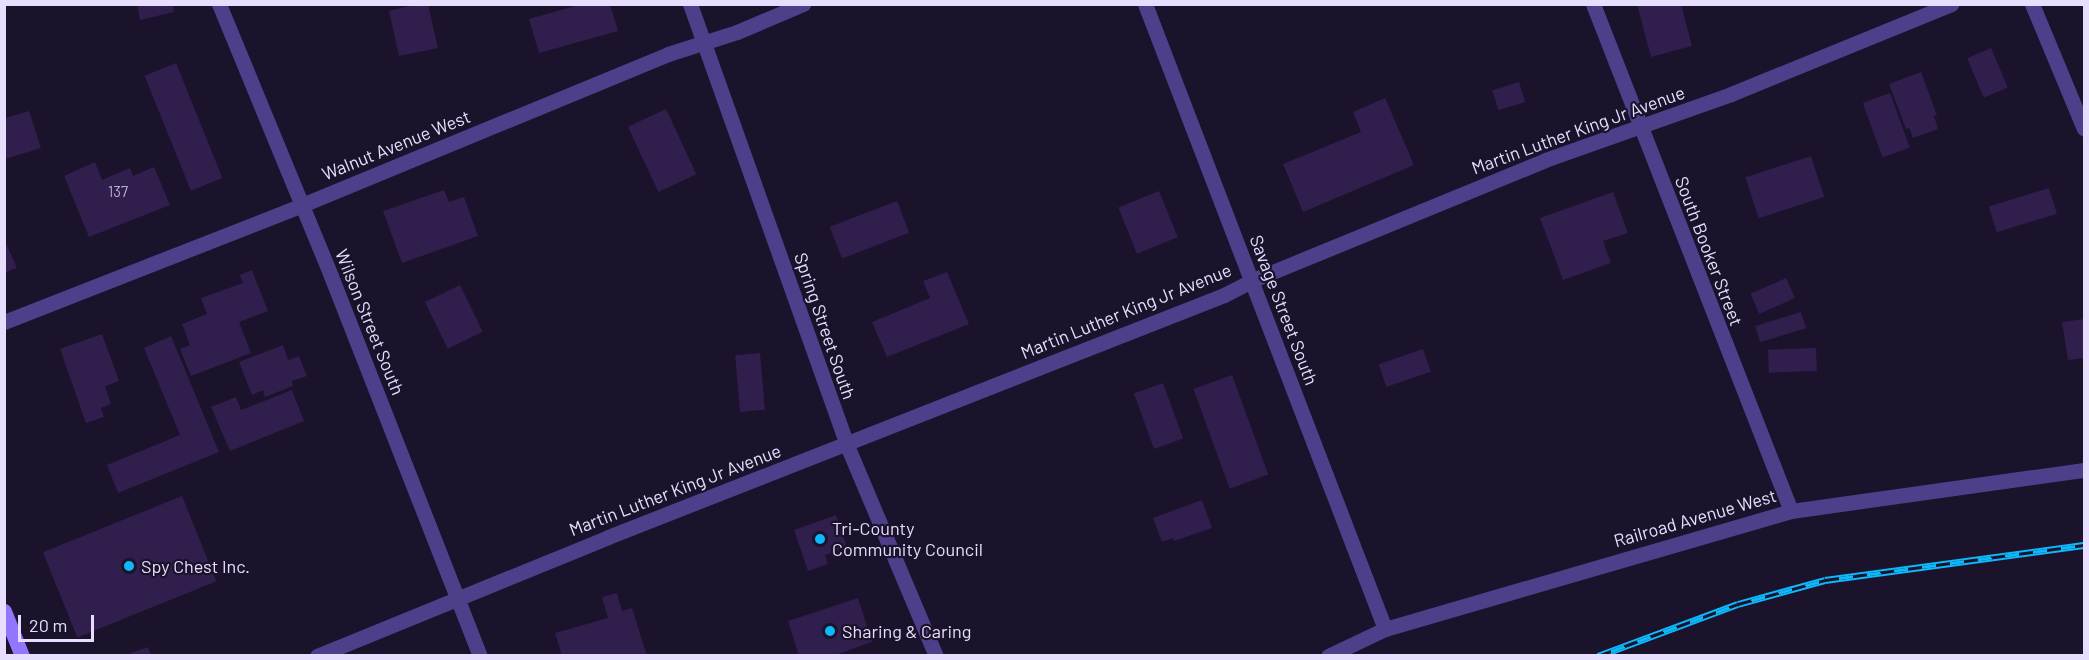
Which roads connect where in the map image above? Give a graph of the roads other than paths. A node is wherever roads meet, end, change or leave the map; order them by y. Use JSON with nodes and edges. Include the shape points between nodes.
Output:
{"nodes":[{"id":1,"x":219,"y":4,"type":"edge"},
{"id":2,"x":690,"y":4,"type":"edge"},
{"id":3,"x":803,"y":4,"type":"edge"},
{"id":4,"x":1145,"y":4,"type":"edge"},
{"id":5,"x":1593,"y":4,"type":"edge"},
{"id":6,"x":1951,"y":4,"type":"edge"},
{"id":7,"x":2032,"y":4,"type":"edge"},
{"id":8,"x":704,"y":42,"type":"junction"},
{"id":9,"x":1640,"y":127,"type":"junction"},
{"id":10,"x":2085,"y":129,"type":"edge"},
{"id":11,"x":302,"y":205,"type":"junction"},
{"id":12,"x":1253,"y":280,"type":"junction"},
{"id":13,"x":4,"y":322,"type":"edge"},
{"id":14,"x":846,"y":443,"type":"junction"},
{"id":15,"x":2085,"y":470,"type":"edge"},
{"id":16,"x":1791,"y":511,"type":"junction"},
{"id":17,"x":457,"y":599,"type":"junction"},
{"id":18,"x":4,"y":611,"type":"edge"},
{"id":19,"x":1385,"y":629,"type":"junction"},
{"id":20,"x":22,"y":656,"type":"edge"},
{"id":21,"x":317,"y":656,"type":"edge"},
{"id":22,"x":480,"y":656,"type":"edge"},
{"id":23,"x":936,"y":656,"type":"edge"},
{"id":24,"x":1328,"y":656,"type":"edge"}],
"edges":[{"from":1,"to":11,"type":"street","name":"Wilson Street South"},
{"from":2,"to":8,"type":"street","name":"Spring Street South"},
{"from":3,"to":8,"type":"street","name":"Walnut Avenue West"},
{"from":4,"to":12,"type":"street","name":"Savage Street South"},
{"from":5,"to":9,"type":"street","name":"South Booker Street"},
{"from":6,"to":9,"type":"street","name":"Martin Luther King Jr Avenue"},
{"from":7,"to":10,"type":"street"},
{"from":8,"to":11,"type":"street","name":"Walnut Avenue West"},
{"from":8,"to":14,"type":"street","name":"Spring Street South"},
{"from":9,"to":12,"type":"street","name":"Martin Luther King Jr Avenue","via":[[1545,160]]},
{"from":9,"to":16,"type":"street","name":"South Booker Street"},
{"from":11,"to":13,"type":"street","name":"Walnut Avenue West"},
{"from":11,"to":17,"type":"street","name":"Wilson Street South"},
{"from":12,"to":14,"type":"street","name":"Martin Luther King Jr Avenue","via":[[1224,295]]},
{"from":12,"to":19,"type":"street","name":"Savage Street South"},
{"from":14,"to":17,"type":"street","name":"Martin Luther King Jr Avenue"},
{"from":14,"to":23,"type":"street","name":"Spring Street South"},
{"from":15,"to":16,"type":"street","name":"Railroad Avenue West"},
{"from":16,"to":19,"type":"street","name":"Railroad Avenue West"},
{"from":17,"to":21,"type":"street","name":"Martin Luther King Jr Avenue"},
{"from":17,"to":22,"type":"street","name":"Wilson Street South"},
{"from":18,"to":20,"type":"street"},
{"from":19,"to":24,"type":"street","name":"Railroad Avenue West"}]}
